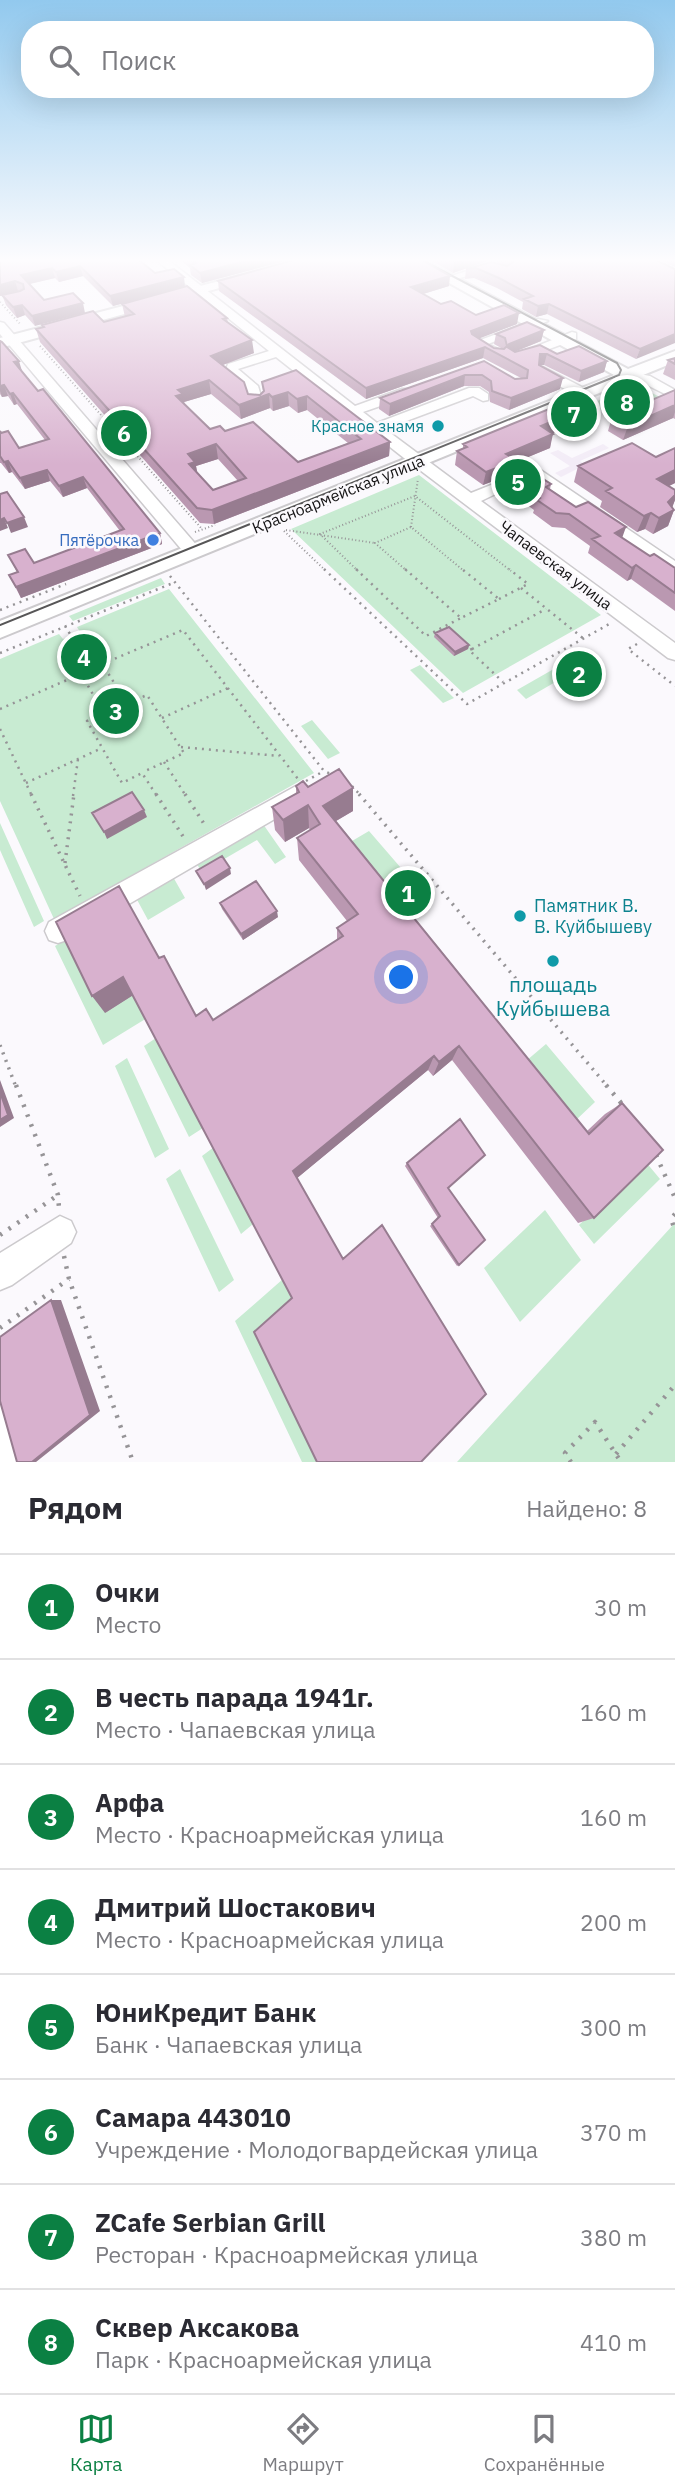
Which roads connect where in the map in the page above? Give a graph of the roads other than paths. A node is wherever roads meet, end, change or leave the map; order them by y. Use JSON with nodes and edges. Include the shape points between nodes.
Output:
{"nodes":[{"id":1,"x":47,"y":328,"type":"edge"},
{"id":2,"x":248,"y":328,"type":"edge"},
{"id":3,"x":522,"y":328,"type":"edge"},
{"id":4,"x":547,"y":328,"type":"edge"},
{"id":5,"x":11,"y":337,"type":"edge"},
{"id":6,"x":567,"y":338,"type":"junction"},
{"id":7,"x":279,"y":352,"type":"junction"},
{"id":8,"x":498,"y":354,"type":"edge"},
{"id":9,"x":675,"y":354,"type":"edge"},
{"id":10,"x":514,"y":357,"type":"edge"},
{"id":11,"x":543,"y":371,"type":"edge"},
{"id":12,"x":634,"y":373,"type":"junction"},
{"id":13,"x":420,"y":387,"type":"edge"},
{"id":14,"x":577,"y":390,"type":"junction"},
{"id":15,"x":675,"y":395,"type":"edge"},
{"id":16,"x":483,"y":397,"type":"dead end"},
{"id":17,"x":256,"y":402,"type":"edge"},
{"id":18,"x":353,"y":411,"type":"junction"},
{"id":19,"x":374,"y":428,"type":"junction"},
{"id":20,"x":415,"y":464,"type":"junction"},
{"id":21,"x":519,"y":478,"type":"edge"},
{"id":22,"x":501,"y":486,"type":"dead end"},
{"id":23,"x":469,"y":500,"type":"junction"},
{"id":24,"x":189,"y":547,"type":"junction"},
{"id":25,"x":675,"y":569,"type":"edge"},
{"id":26,"x":0,"y":615,"type":"edge"},
{"id":27,"x":0,"y":630,"type":"edge"},
{"id":28,"x":675,"y":653,"type":"edge"},
{"id":29,"x":332,"y":775,"type":"edge"},
{"id":30,"x":58,"y":931,"type":"edge"},
{"id":31,"x":60,"y":1232,"type":"dead end"},
{"id":32,"x":0,"y":1273,"type":"edge"},
{"id":33,"x":0,"y":1421,"type":"edge"},
{"id":34,"x":2,"y":1462,"type":"edge"}],
"edges":[{"from":1,"to":5,"type":"main road"},
{"from":2,"to":7,"type":"street","name":"Чапаевская улица"},
{"from":3,"to":8,"type":"street","via":[[478,343]]},
{"from":4,"to":6,"type":"main road"},
{"from":5,"to":24,"type":"street"},
{"from":6,"to":10,"type":"street"},
{"from":6,"to":12,"type":"main road"},
{"from":7,"to":17,"type":"street","via":[[233,366],[231,372],[253,388]]},
{"from":7,"to":18,"type":"street","name":"Чапаевская улица"},
{"from":9,"to":12,"type":"main road","name":"Красноармейская улица"},
{"from":11,"to":14,"type":"street"},
{"from":12,"to":14,"type":"main road","name":"Красноармейская улица"},
{"from":12,"to":15,"type":"street"},
{"from":12,"to":20,"type":"main road","name":"Красноармейская улица"},
{"from":13,"to":18,"type":"street"},
{"from":14,"to":20,"type":"main road","name":"Красноармейская улица"},
{"from":16,"to":19,"type":"street","via":[[474,391]]},
{"from":18,"to":19,"type":"street","name":"Чапаевская улица"},
{"from":19,"to":20,"type":"street","name":"Чапаевская улица"},
{"from":20,"to":23,"type":"street","name":"Чапаевская улица"},
{"from":20,"to":24,"type":"main road","name":"Красноармейская улица"},
{"from":21,"to":25,"type":"street","via":[[537,474]]},
{"from":22,"to":23,"type":"street"},
{"from":23,"to":28,"type":"street","name":"Чапаевская улица"},
{"from":24,"to":26,"type":"main road","name":"Красноармейская улица"},
{"from":24,"to":27,"type":"main road","name":"Красноармейская улица"},
{"from":29,"to":30,"type":"street"},
{"from":31,"to":32,"type":"street"},
{"from":33,"to":34,"type":"street"}]}
